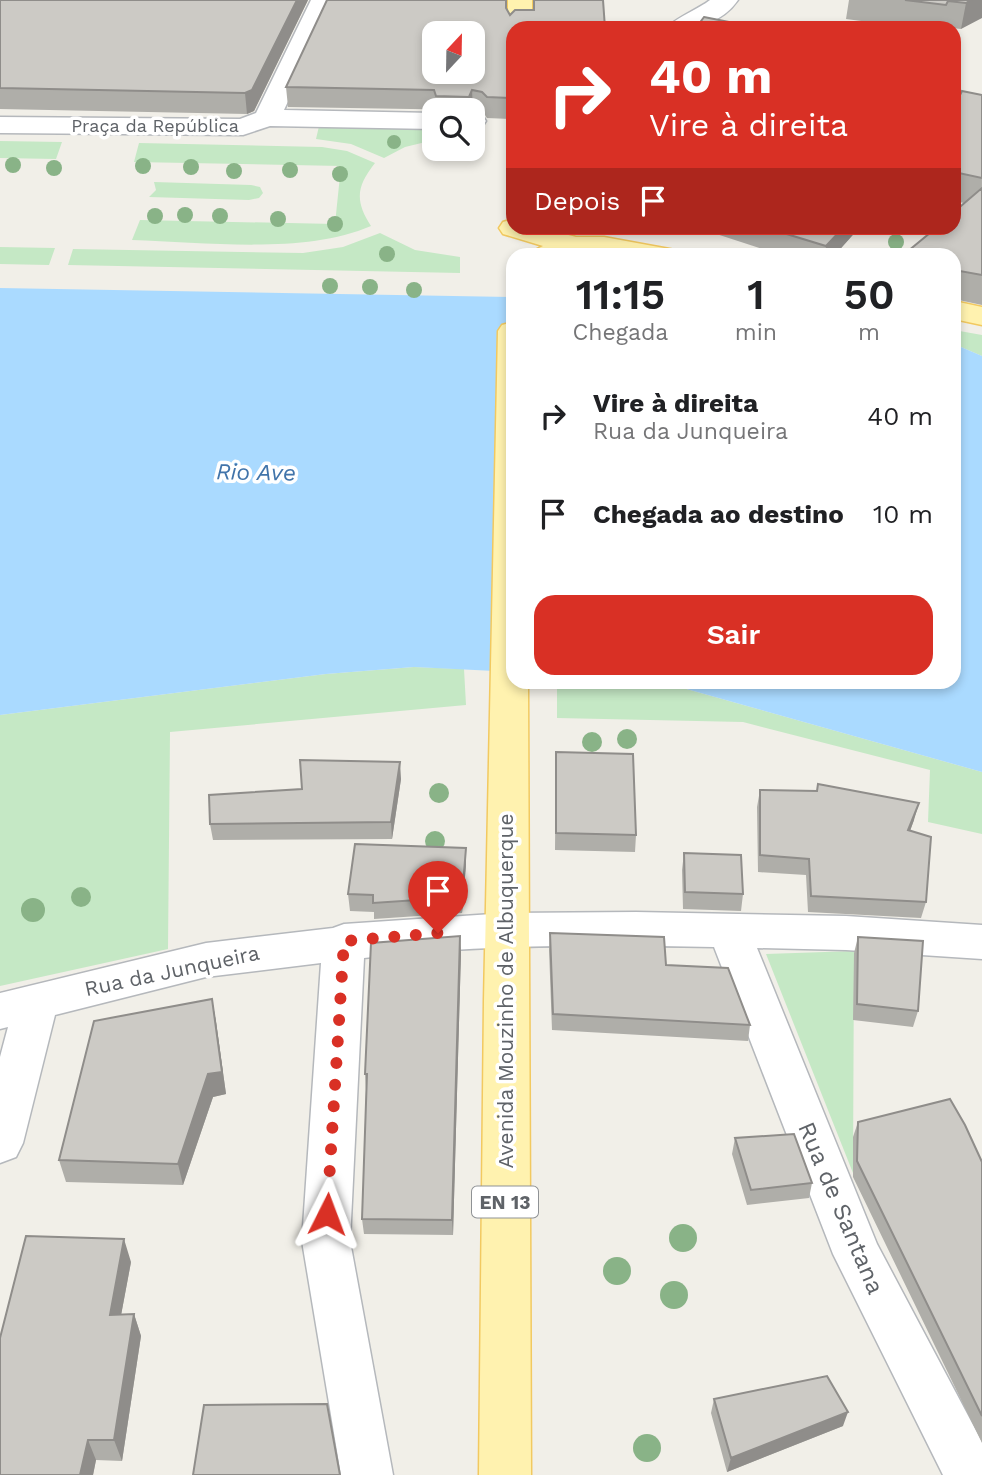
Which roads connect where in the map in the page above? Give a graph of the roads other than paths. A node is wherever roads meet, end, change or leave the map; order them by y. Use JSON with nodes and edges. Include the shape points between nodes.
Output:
{"nodes":[{"id":1,"x":323,"y":0,"type":"edge"},
{"id":2,"x":520,"y":0,"type":"edge"},
{"id":3,"x":718,"y":14,"type":"edge"},
{"id":4,"x":520,"y":21,"type":"edge"},
{"id":5,"x":698,"y":21,"type":"edge"},
{"id":6,"x":267,"y":118,"type":"junction"},
{"id":7,"x":422,"y":121,"type":"edge"},
{"id":8,"x":0,"y":125,"type":"edge"},
{"id":9,"x":514,"y":235,"type":"edge"},
{"id":10,"x":630,"y":235,"type":"edge"},
{"id":11,"x":552,"y":248,"type":"edge"},
{"id":12,"x":573,"y":248,"type":"edge"},
{"id":13,"x":615,"y":248,"type":"edge"},
{"id":14,"x":671,"y":248,"type":"edge"},
{"id":15,"x":961,"y":312,"type":"edge"},
{"id":16,"x":982,"y":316,"type":"edge"},
{"id":17,"x":508,"y":689,"type":"edge"},
{"id":18,"x":489,"y":931,"type":"junction"},
{"id":19,"x":729,"y":932,"type":"junction"},
{"id":20,"x":344,"y":941,"type":"junction"},
{"id":21,"x":982,"y":942,"type":"edge"},
{"id":22,"x":19,"y":1006,"type":"edge"},
{"id":23,"x":0,"y":1143,"type":"edge"},
{"id":24,"x":367,"y":1475,"type":"edge"},
{"id":25,"x":505,"y":1475,"type":"edge"},
{"id":26,"x":971,"y":1475,"type":"edge"}],
"edges":[{"from":1,"to":6,"type":"street"},
{"from":2,"to":4,"type":"main road"},
{"from":3,"to":5,"type":"street"},
{"from":6,"to":7,"type":"street","name":"Praça da República"},
{"from":6,"to":8,"type":"street","name":"Praça da República","via":[[243,127]]},
{"from":9,"to":11,"type":"main road"},
{"from":10,"to":14,"type":"main road"},
{"from":12,"to":13,"type":"main road"},
{"from":15,"to":16,"type":"main road"},
{"from":17,"to":18,"type":"main road","name":"Avenida Mouzinho de Albuquerque","number":"EN 13"},
{"from":18,"to":19,"type":"street","name":"Rua da Junqueira"},
{"from":18,"to":20,"type":"street","name":"Rua da Junqueira"},
{"from":18,"to":25,"type":"main road","name":"Avenida Mouzinho de Albuquerque","number":"EN 13"},
{"from":19,"to":21,"type":"street","name":"Rua da Junqueira","via":[[846,933]]},
{"from":19,"to":26,"type":"street","name":"Rua de Santana","via":[[857,1254]]},
{"from":20,"to":22,"type":"street","name":"Rua da Junqueira","via":[[205,960]]},
{"from":20,"to":24,"type":"street","via":[[326,1241]]},
{"from":22,"to":23,"type":"street"}]}
